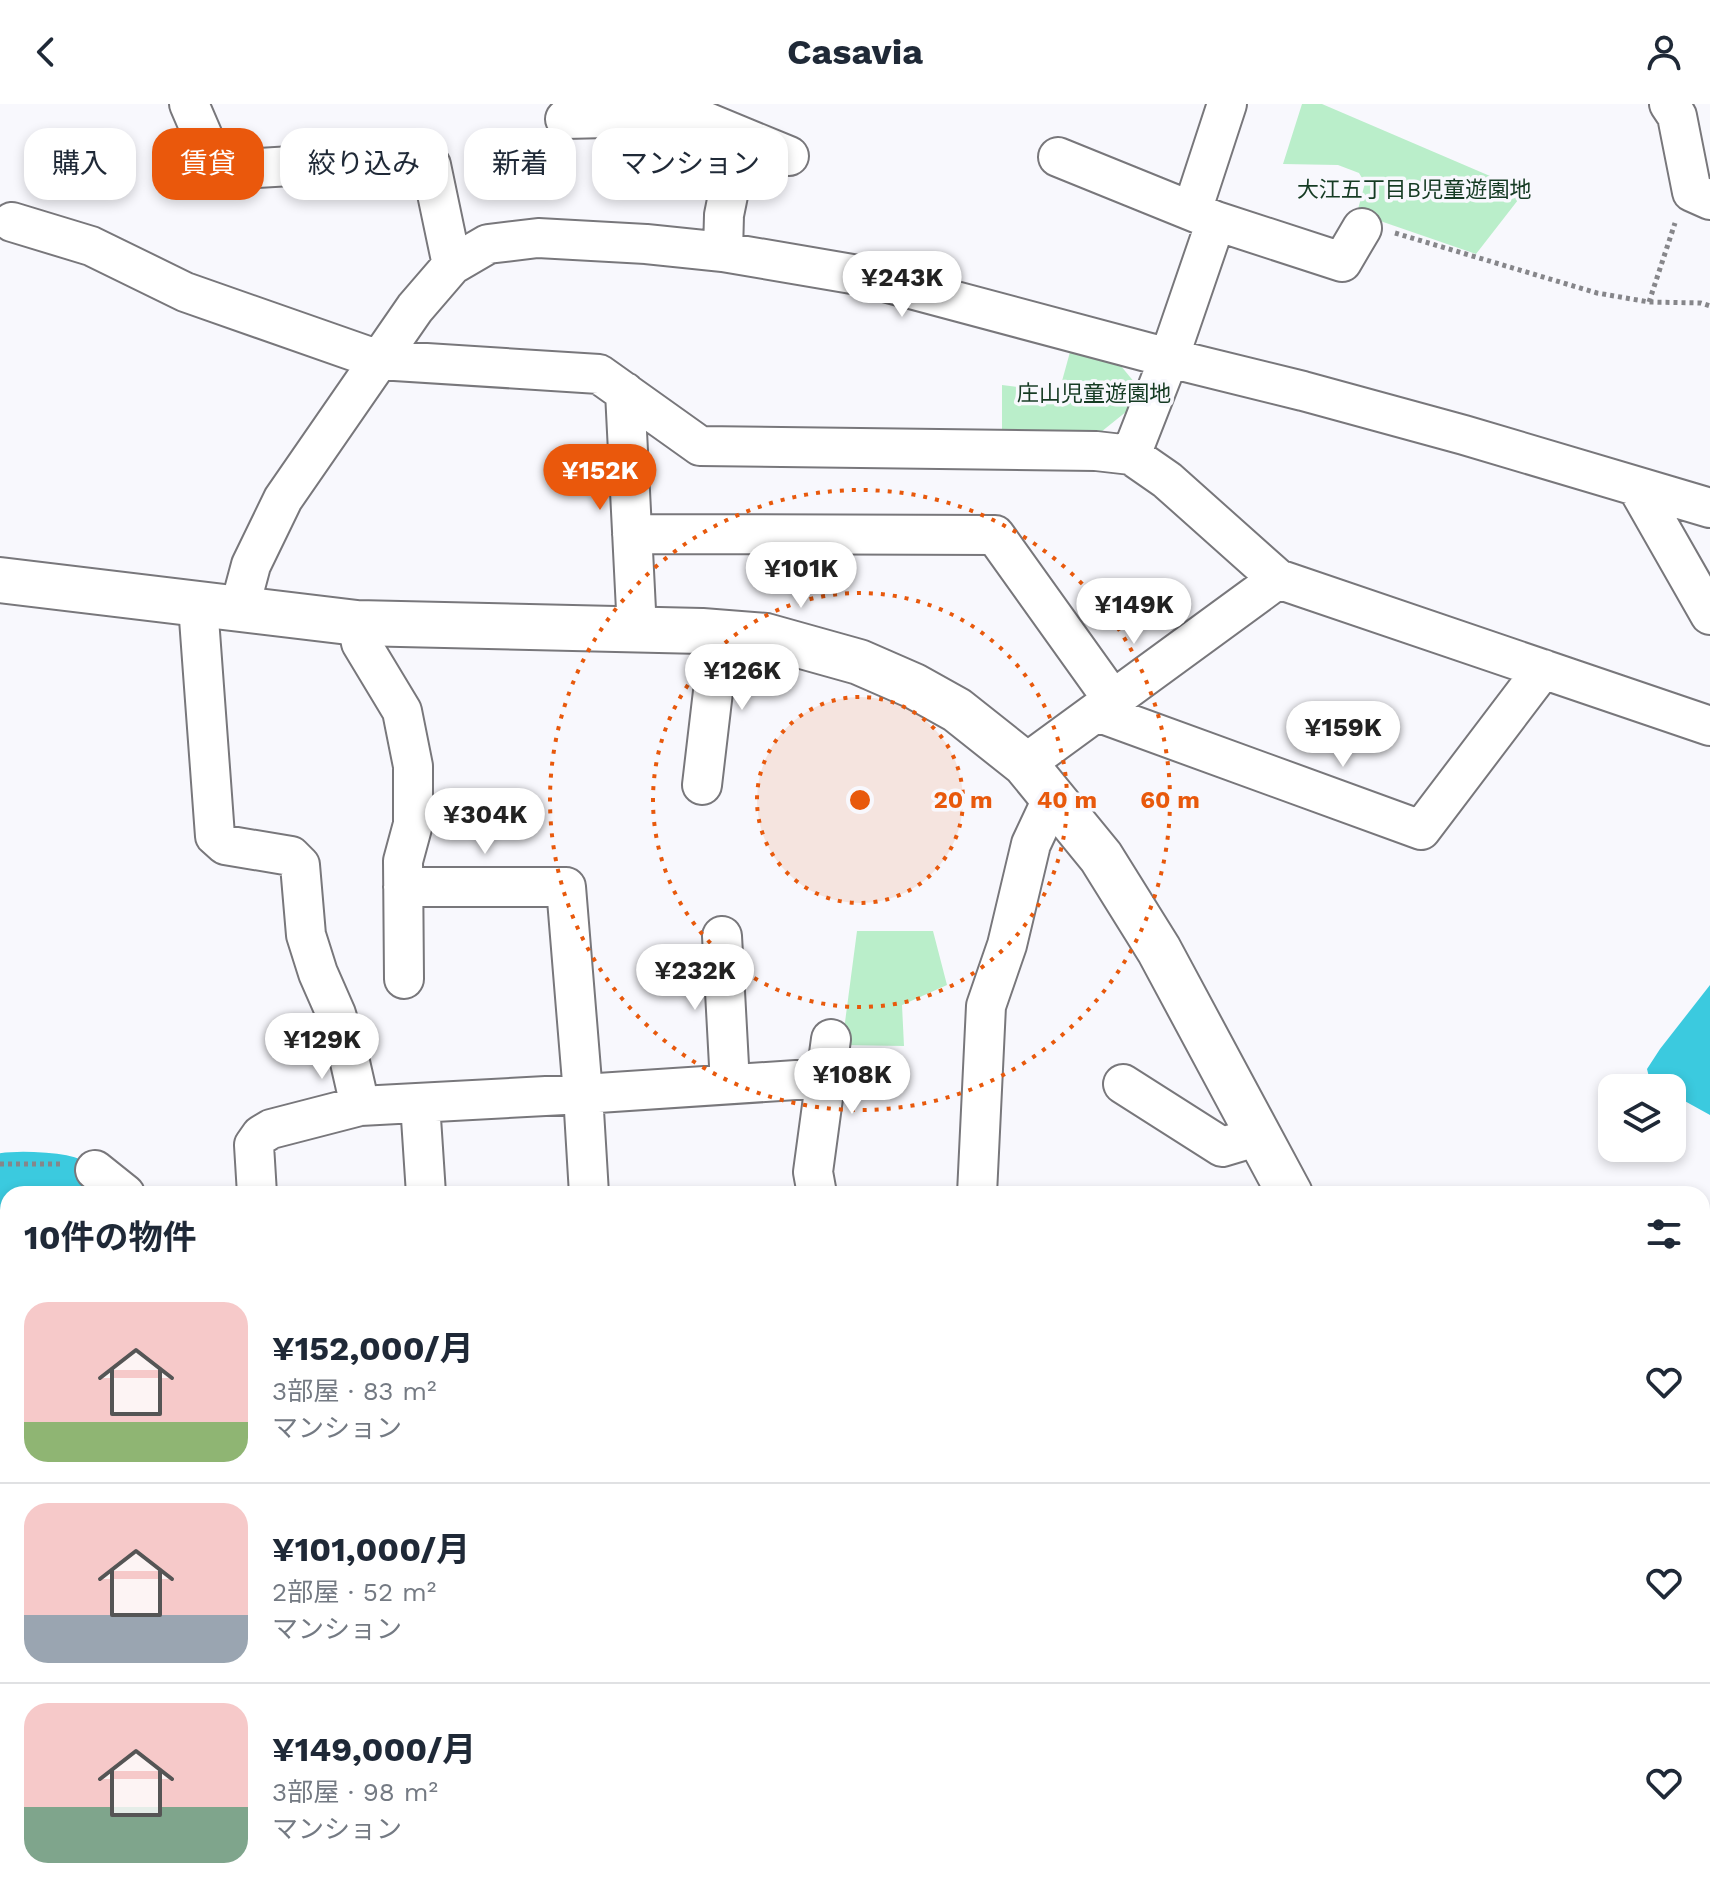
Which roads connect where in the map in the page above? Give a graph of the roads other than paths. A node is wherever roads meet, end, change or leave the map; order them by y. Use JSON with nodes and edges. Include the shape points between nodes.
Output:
{"nodes":[{"id":1,"x":189,"y":104,"type":"edge"},
{"id":2,"x":1227,"y":104,"type":"edge"},
{"id":3,"x":1669,"y":104,"type":"edge"},
{"id":4,"x":584,"y":114,"type":"edge"},
{"id":5,"x":721,"y":128,"type":"edge"},
{"id":6,"x":1058,"y":157,"type":"dead end"},
{"id":7,"x":1701,"y":196,"type":"edge"},
{"id":8,"x":727,"y":200,"type":"edge"},
{"id":9,"x":1204,"y":216,"type":"junction"},
{"id":10,"x":12,"y":222,"type":"dead end"},
{"id":11,"x":1362,"y":228,"type":"road end"},
{"id":12,"x":723,"y":252,"type":"junction"},
{"id":13,"x":452,"y":265,"type":"junction"},
{"id":14,"x":1169,"y":358,"type":"junction"},
{"id":15,"x":379,"y":360,"type":"junction"},
{"id":16,"x":625,"y":392,"type":"junction"},
{"id":17,"x":1131,"y":455,"type":"junction"},
{"id":18,"x":1637,"y":487,"type":"junction"},
{"id":19,"x":1710,"y":508,"type":"edge"},
{"id":20,"x":632,"y":534,"type":"junction"},
{"id":21,"x":1278,"y":579,"type":"junction"},
{"id":22,"x":0,"y":580,"type":"edge"},
{"id":23,"x":218,"y":608,"type":"junction"},
{"id":24,"x":1710,"y":615,"type":"edge"},
{"id":25,"x":357,"y":623,"type":"junction"},
{"id":26,"x":637,"y":630,"type":"junction"},
{"id":27,"x":720,"y":632,"type":"junction"},
{"id":28,"x":1543,"y":669,"type":"junction"},
{"id":29,"x":1105,"y":706,"type":"junction"},
{"id":30,"x":1710,"y":726,"type":"edge"},
{"id":31,"x":1025,"y":764,"type":"junction"},
{"id":32,"x":702,"y":785,"type":"dead end"},
{"id":33,"x":1053,"y":797,"type":"junction"},
{"id":34,"x":403,"y":887,"type":"junction"},
{"id":35,"x":722,"y":936,"type":"dead end"},
{"id":36,"x":404,"y":979,"type":"dead end"},
{"id":37,"x":831,"y":1039,"type":"dead end"},
{"id":38,"x":826,"y":1078,"type":"junction"},
{"id":39,"x":730,"y":1084,"type":"junction"},
{"id":40,"x":1123,"y":1084,"type":"dead end"},
{"id":41,"x":583,"y":1094,"type":"junction"},
{"id":42,"x":420,"y":1103,"type":"junction"},
{"id":43,"x":360,"y":1106,"type":"junction"},
{"id":44,"x":1259,"y":1136,"type":"junction"},
{"id":45,"x":95,"y":1170,"type":"road end"},
{"id":46,"x":115,"y":1186,"type":"edge"},
{"id":47,"x":257,"y":1186,"type":"edge"},
{"id":48,"x":425,"y":1186,"type":"edge"},
{"id":49,"x":589,"y":1186,"type":"edge"},
{"id":50,"x":816,"y":1186,"type":"edge"},
{"id":51,"x":977,"y":1186,"type":"edge"},
{"id":52,"x":1286,"y":1186,"type":"edge"}],
"edges":[{"from":1,"to":13,"type":"street","via":[[214,162],[224,170],[325,164],[348,174],[415,155],[431,165]]},
{"from":2,"to":9,"type":"street"},
{"from":3,"to":7,"type":"street"},
{"from":4,"to":5,"type":"street","via":[[692,116]]},
{"from":6,"to":9,"type":"street"},
{"from":8,"to":12,"type":"street"},
{"from":9,"to":11,"type":"street","via":[[1342,262]]},
{"from":9,"to":14,"type":"street"},
{"from":10,"to":15,"type":"street","via":[[91,246],[185,292]]},
{"from":12,"to":13,"type":"street","via":[[538,238],[488,244]]},
{"from":12,"to":14,"type":"street","via":[[858,275]]},
{"from":13,"to":15,"type":"street"},
{"from":14,"to":17,"type":"street"},
{"from":14,"to":18,"type":"street","via":[[1464,435]]},
{"from":15,"to":16,"type":"street","via":[[599,374]]},
{"from":15,"to":23,"type":"street","via":[[283,499],[251,565]]},
{"from":16,"to":17,"type":"street","via":[[700,446]]},
{"from":16,"to":20,"type":"street"},
{"from":17,"to":21,"type":"street","via":[[1167,480]]},
{"from":18,"to":19,"type":"street"},
{"from":18,"to":24,"type":"street"},
{"from":20,"to":26,"type":"street"},
{"from":20,"to":29,"type":"street","via":[[995,535]]},
{"from":21,"to":28,"type":"street"},
{"from":21,"to":29,"type":"street"},
{"from":22,"to":23,"type":"street"},
{"from":23,"to":25,"type":"street"},
{"from":23,"to":43,"type":"street","via":[[215,836],[225,845],[291,856],[300,865],[306,935],[340,1025]]},
{"from":25,"to":26,"type":"street"},
{"from":25,"to":34,"type":"street","via":[[361,643],[402,711],[413,766],[413,824],[403,861]]},
{"from":26,"to":27,"type":"street"},
{"from":27,"to":31,"type":"street","via":[[766,636],[859,662],[957,710]]},
{"from":27,"to":32,"type":"street"},
{"from":28,"to":29,"type":"street","via":[[1421,830]]},
{"from":28,"to":30,"type":"street"},
{"from":29,"to":31,"type":"street"},
{"from":31,"to":33,"type":"street"},
{"from":33,"to":44,"type":"street","via":[[1101,857],[1159,950]]},
{"from":33,"to":51,"type":"street","via":[[1031,844],[986,1006]]},
{"from":34,"to":36,"type":"street"},
{"from":34,"to":41,"type":"street","via":[[566,887]]},
{"from":35,"to":39,"type":"street"},
{"from":37,"to":38,"type":"street"},
{"from":38,"to":39,"type":"street"},
{"from":38,"to":50,"type":"street"},
{"from":39,"to":41,"type":"street"},
{"from":40,"to":44,"type":"street","via":[[1222,1147]]},
{"from":41,"to":42,"type":"street"},
{"from":41,"to":49,"type":"street"},
{"from":42,"to":43,"type":"street"},
{"from":42,"to":48,"type":"street"},
{"from":43,"to":47,"type":"street","via":[[261,1135],[254,1145]]},
{"from":44,"to":52,"type":"street"},
{"from":45,"to":46,"type":"street"}]}
